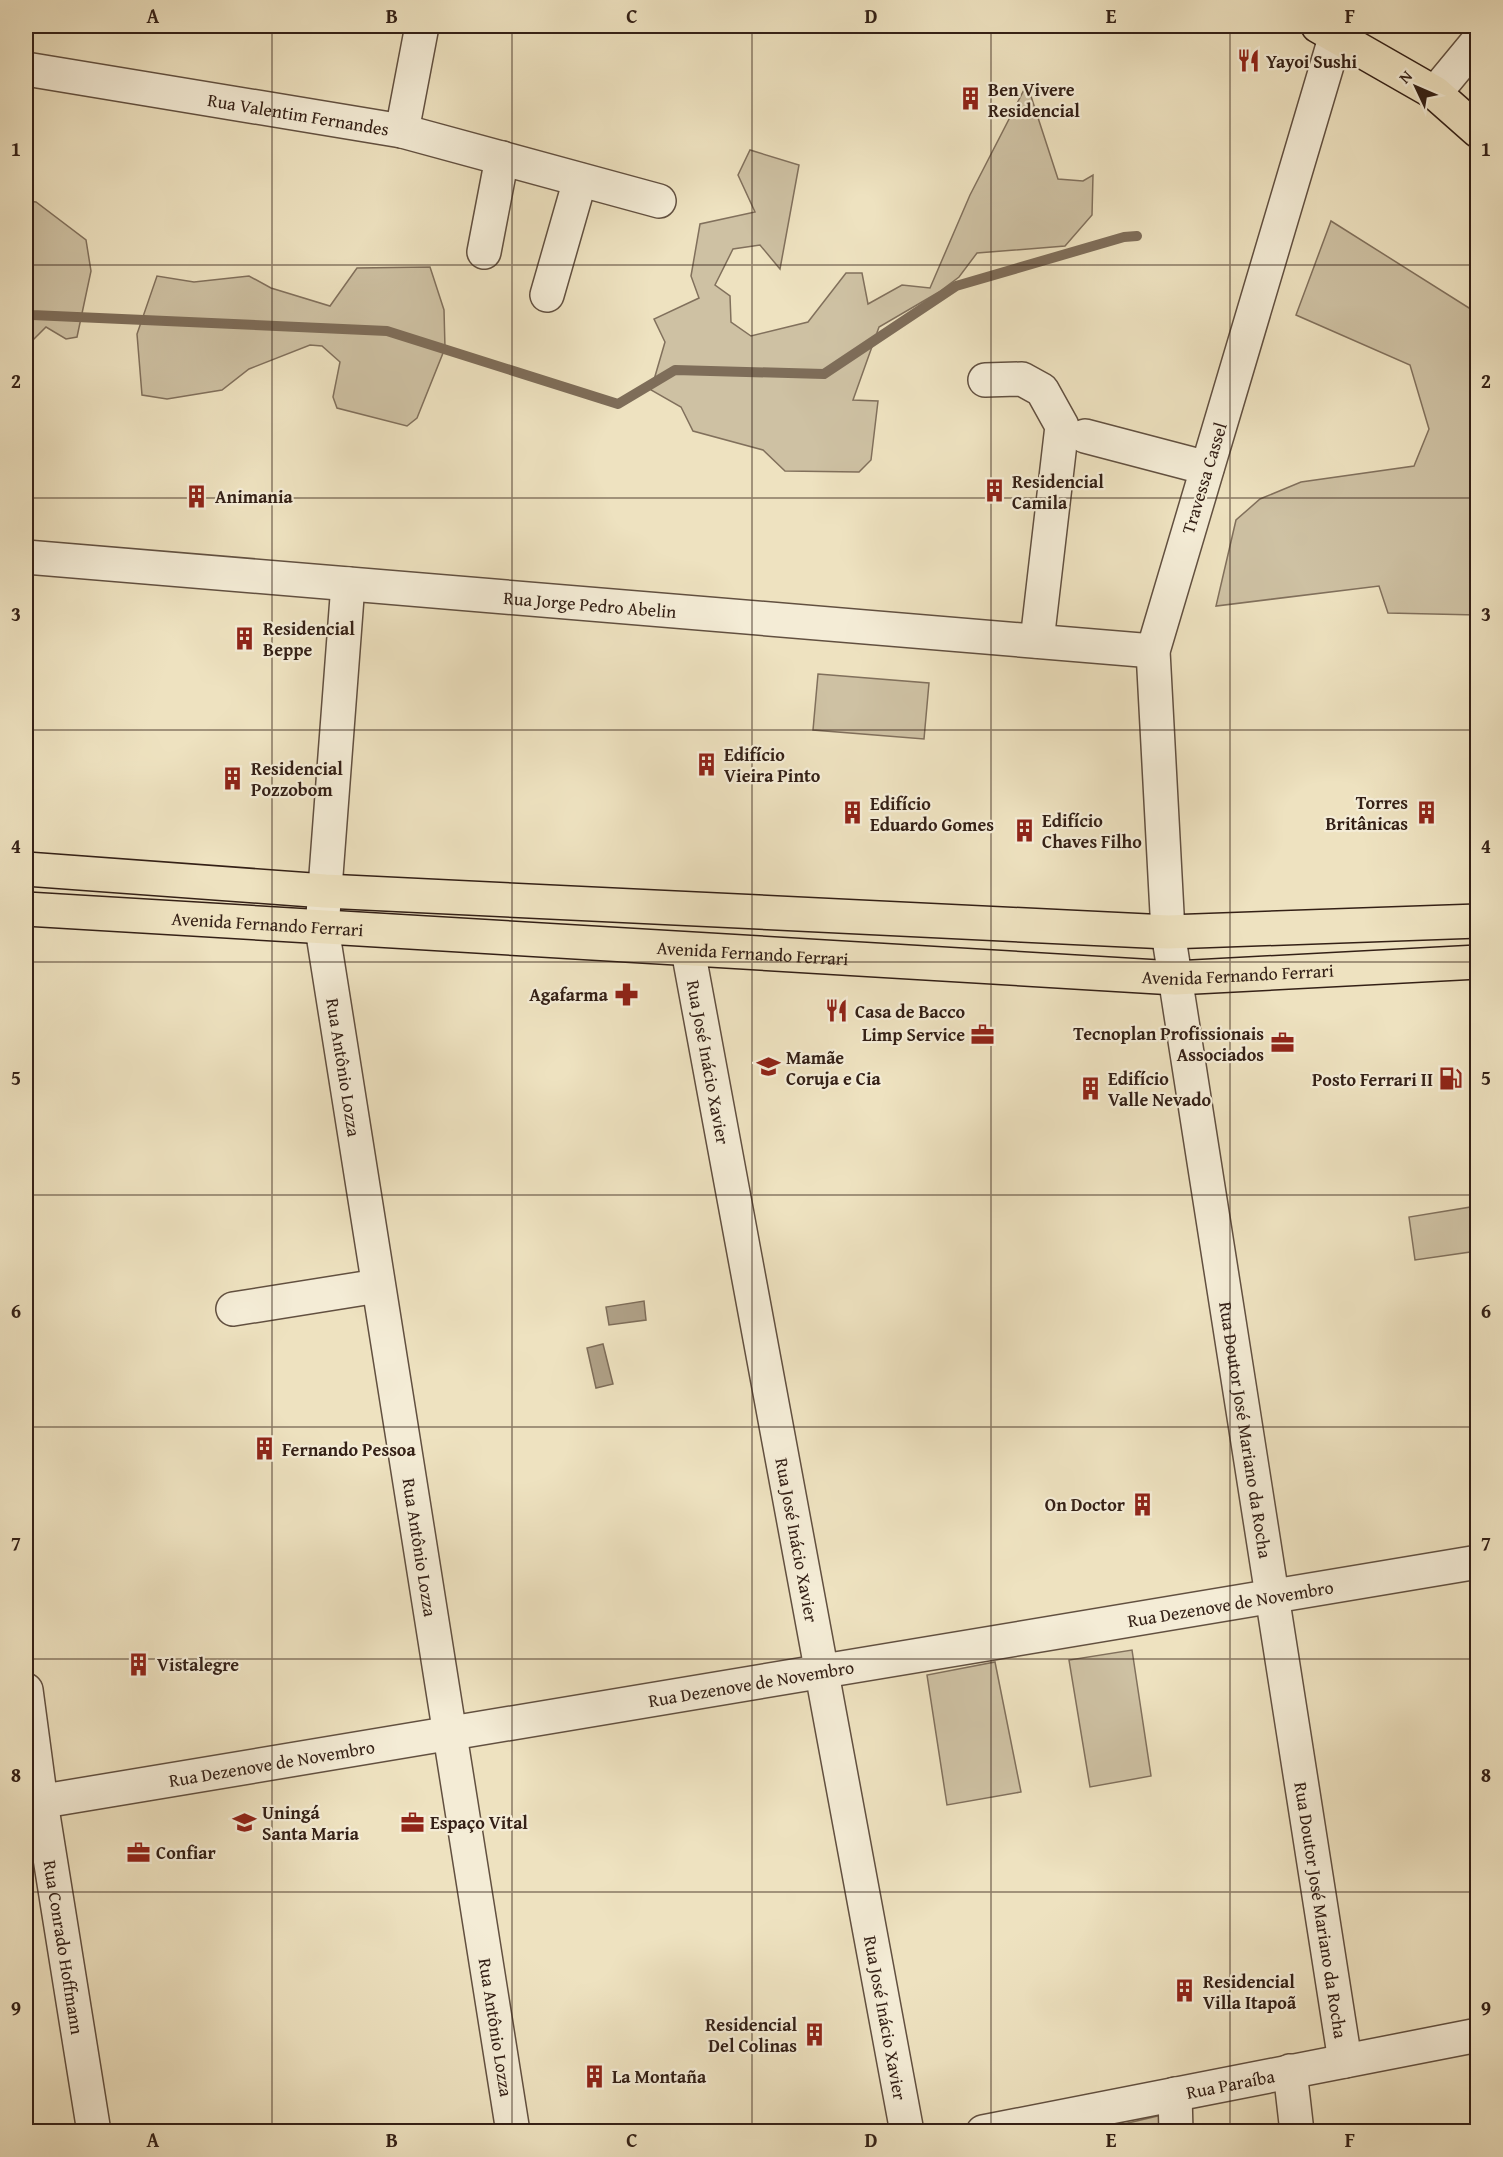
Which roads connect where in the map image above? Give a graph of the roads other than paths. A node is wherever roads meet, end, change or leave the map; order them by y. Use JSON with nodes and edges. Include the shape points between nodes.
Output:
{"nodes":[{"id":1,"x":422,"y":26,"type":"edge"},
{"id":2,"x":1327,"y":30,"type":"edge"},
{"id":3,"x":1478,"y":41,"type":"edge"},
{"id":4,"x":26,"y":69,"type":"edge"},
{"id":5,"x":1435,"y":93,"type":"junction"},
{"id":6,"x":402,"y":131,"type":"junction"},
{"id":7,"x":1478,"y":131,"type":"edge"},
{"id":8,"x":502,"y":158,"type":"junction"},
{"id":9,"x":574,"y":178,"type":"junction"},
{"id":10,"x":658,"y":201,"type":"dead end"},
{"id":11,"x":484,"y":252,"type":"dead end"},
{"id":12,"x":547,"y":295,"type":"dead end"},
{"id":13,"x":985,"y":380,"type":"dead end"},
{"id":14,"x":1085,"y":436,"type":"dead end"},
{"id":15,"x":1207,"y":468,"type":"junction"},
{"id":16,"x":26,"y":557,"type":"edge"},
{"id":17,"x":348,"y":584,"type":"junction"},
{"id":18,"x":1037,"y":641,"type":"junction"},
{"id":19,"x":1153,"y":651,"type":"junction"},
{"id":20,"x":26,"y":869,"type":"edge"},
{"id":21,"x":325,"y":891,"type":"junction"},
{"id":22,"x":26,"y":909,"type":"edge"},
{"id":23,"x":1478,"y":921,"type":"edge"},
{"id":24,"x":322,"y":928,"type":"junction"},
{"id":25,"x":1168,"y":932,"type":"junction"},
{"id":26,"x":687,"y":950,"type":"junction"},
{"id":27,"x":1478,"y":962,"type":"edge"},
{"id":28,"x":1175,"y":978,"type":"junction"},
{"id":29,"x":378,"y":1286,"type":"junction"},
{"id":30,"x":233,"y":1309,"type":"dead end"},
{"id":31,"x":1478,"y":1562,"type":"edge"},
{"id":32,"x":1272,"y":1596,"type":"junction"},
{"id":33,"x":821,"y":1671,"type":"junction"},
{"id":34,"x":26,"y":1690,"type":"edge"},
{"id":35,"x":449,"y":1734,"type":"junction"},
{"id":36,"x":33,"y":1803,"type":"edge"},
{"id":37,"x":1478,"y":2035,"type":"edge"},
{"id":38,"x":1345,"y":2061,"type":"junction"},
{"id":39,"x":1290,"y":2071,"type":"junction"},
{"id":40,"x":1175,"y":2094,"type":"junction"},
{"id":41,"x":94,"y":2132,"type":"edge"},
{"id":42,"x":513,"y":2132,"type":"edge"},
{"id":43,"x":907,"y":2132,"type":"edge"},
{"id":44,"x":983,"y":2132,"type":"edge"},
{"id":45,"x":1176,"y":2132,"type":"edge"},
{"id":46,"x":1297,"y":2132,"type":"edge"}],
"edges":[{"from":1,"to":6,"type":"street"},
{"from":2,"to":5,"type":"main road"},
{"from":2,"to":15,"type":"street","name":"Travessa Cassel"},
{"from":3,"to":5,"type":"street"},
{"from":4,"to":6,"type":"street","name":"Rua Valentim Fernandes"},
{"from":5,"to":7,"type":"main road"},
{"from":6,"to":8,"type":"street","name":"Rua Valentim Fernandes"},
{"from":8,"to":9,"type":"street","name":"Rua Valentim Fernandes"},
{"from":8,"to":11,"type":"street"},
{"from":9,"to":10,"type":"street","name":"Rua Valentim Fernandes"},
{"from":9,"to":12,"type":"street"},
{"from":13,"to":18,"type":"street","via":[[1022,379],[1042,390],[1062,426]]},
{"from":14,"to":15,"type":"street"},
{"from":15,"to":19,"type":"street","name":"Travessa Cassel"},
{"from":16,"to":17,"type":"street","name":"Rua Jorge Pedro Abelin"},
{"from":17,"to":18,"type":"street","name":"Rua Jorge Pedro Abelin"},
{"from":17,"to":21,"type":"street"},
{"from":18,"to":19,"type":"street","name":"Rua Jorge Pedro Abelin"},
{"from":19,"to":25,"type":"street","name":"Travessa Cassel"},
{"from":20,"to":21,"type":"main road","name":"Avenida Fernando Ferrari"},
{"from":21,"to":24,"type":"street","name":"Rua Antônio Lozza"},
{"from":21,"to":25,"type":"main road","name":"Avenida Fernando Ferrari"},
{"from":22,"to":24,"type":"main road","name":"Avenida Fernando Ferrari"},
{"from":23,"to":25,"type":"main road","name":"Avenida Fernando Ferrari"},
{"from":24,"to":26,"type":"main road","name":"Avenida Fernando Ferrari"},
{"from":24,"to":29,"type":"street","name":"Rua Antônio Lozza"},
{"from":25,"to":28,"type":"street","name":"Rua Doutor José Mariano da Rocha"},
{"from":26,"to":28,"type":"main road","name":"Avenida Fernando Ferrari"},
{"from":26,"to":33,"type":"street","name":"Rua José Inácio Xavier"},
{"from":27,"to":28,"type":"main road","name":"Avenida Fernando Ferrari"},
{"from":28,"to":32,"type":"street","name":"Rua Doutor José Mariano da Rocha"},
{"from":29,"to":30,"type":"street"},
{"from":29,"to":35,"type":"street","name":"Rua Antônio Lozza"},
{"from":31,"to":32,"type":"street","name":"Rua Dezenove de Novembro"},
{"from":32,"to":33,"type":"street","name":"Rua Dezenove de Novembro"},
{"from":32,"to":38,"type":"street","name":"Rua Doutor José Mariano da Rocha"},
{"from":33,"to":35,"type":"street","name":"Rua Dezenove de Novembro"},
{"from":33,"to":43,"type":"street","name":"Rua José Inácio Xavier"},
{"from":34,"to":36,"type":"street","name":"Rua Conrado Hoffmann"},
{"from":35,"to":36,"type":"street","name":"Rua Dezenove de Novembro"},
{"from":35,"to":42,"type":"street","name":"Rua Antônio Lozza"},
{"from":36,"to":41,"type":"street","name":"Rua Conrado Hoffmann"},
{"from":37,"to":38,"type":"street","name":"Rua Paraíba"},
{"from":38,"to":39,"type":"street","name":"Rua Paraíba"},
{"from":39,"to":40,"type":"street","name":"Rua Paraíba"},
{"from":39,"to":46,"type":"street"},
{"from":40,"to":44,"type":"street","name":"Rua Paraíba"},
{"from":40,"to":45,"type":"street"}]}
